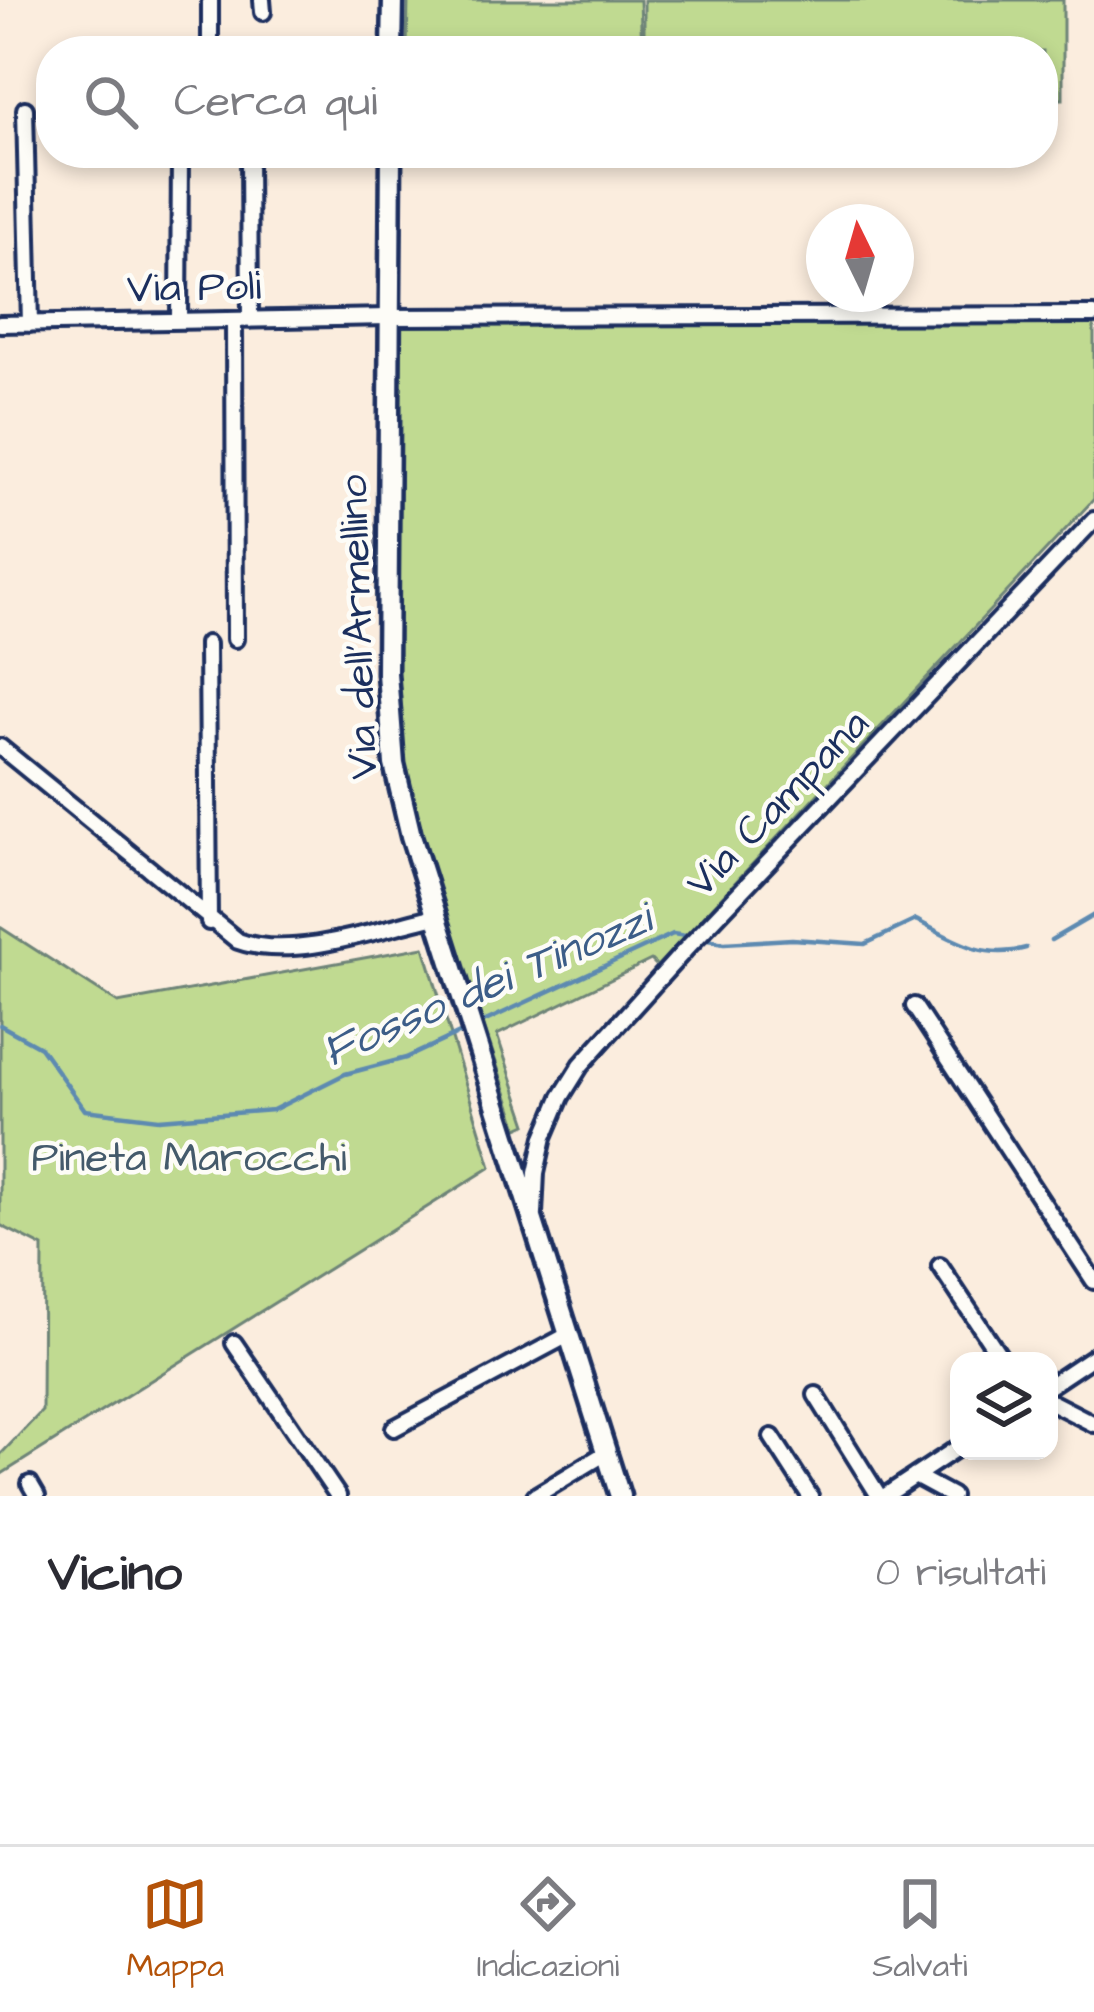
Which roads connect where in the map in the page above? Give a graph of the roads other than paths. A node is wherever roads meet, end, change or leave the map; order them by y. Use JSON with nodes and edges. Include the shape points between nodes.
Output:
{"nodes":[{"id":1,"x":210,"y":0,"type":"edge"},
{"id":2,"x":393,"y":0,"type":"edge"},
{"id":3,"x":210,"y":36,"type":"edge"},
{"id":4,"x":392,"y":36,"type":"edge"},
{"id":5,"x":25,"y":109,"type":"dead end"},
{"id":6,"x":180,"y":168,"type":"edge"},
{"id":7,"x":248,"y":168,"type":"edge"},
{"id":8,"x":391,"y":168,"type":"edge"},
{"id":9,"x":1094,"y":315,"type":"edge"},
{"id":10,"x":389,"y":317,"type":"junction"},
{"id":11,"x":242,"y":320,"type":"junction"},
{"id":12,"x":179,"y":321,"type":"junction"},
{"id":13,"x":0,"y":324,"type":"edge"},
{"id":14,"x":30,"y":324,"type":"junction"},
{"id":15,"x":1094,"y":520,"type":"edge"},
{"id":16,"x":235,"y":639,"type":"dead end"},
{"id":17,"x":207,"y":644,"type":"dead end"},
{"id":18,"x":0,"y":747,"type":"edge"},
{"id":19,"x":436,"y":916,"type":"junction"},
{"id":20,"x":209,"y":922,"type":"junction"},
{"id":21,"x":914,"y":1006,"type":"dead end"},
{"id":22,"x":533,"y":1225,"type":"junction"},
{"id":23,"x":940,"y":1265,"type":"dead end"},
{"id":24,"x":1094,"y":1281,"type":"edge"},
{"id":25,"x":568,"y":1335,"type":"junction"},
{"id":26,"x":234,"y":1342,"type":"dead end"},
{"id":27,"x":997,"y":1352,"type":"edge"},
{"id":28,"x":1094,"y":1356,"type":"edge"},
{"id":29,"x":1058,"y":1381,"type":"edge"},
{"id":30,"x":816,"y":1395,"type":"dead end"},
{"id":31,"x":1058,"y":1406,"type":"edge"},
{"id":32,"x":1094,"y":1424,"type":"edge"},
{"id":33,"x":394,"y":1428,"type":"dead end"},
{"id":34,"x":772,"y":1437,"type":"dead end"},
{"id":35,"x":606,"y":1453,"type":"junction"},
{"id":36,"x":950,"y":1453,"type":"edge"},
{"id":37,"x":914,"y":1477,"type":"junction"},
{"id":38,"x":338,"y":1496,"type":"edge"},
{"id":39,"x":536,"y":1496,"type":"edge"},
{"id":40,"x":620,"y":1496,"type":"edge"},
{"id":41,"x":810,"y":1496,"type":"edge"},
{"id":42,"x":882,"y":1496,"type":"edge"},
{"id":43,"x":952,"y":1496,"type":"edge"}],
"edges":[{"from":1,"to":3,"type":"street"},
{"from":2,"to":4,"type":"street"},
{"from":5,"to":14,"type":"street"},
{"from":6,"to":12,"type":"street"},
{"from":7,"to":11,"type":"street"},
{"from":8,"to":10,"type":"street","name":"Via dell'Armellino"},
{"from":9,"to":10,"type":"street","name":"Via Poli"},
{"from":10,"to":11,"type":"street","name":"Via Poli"},
{"from":10,"to":19,"type":"street","name":"Via dell'Armellino","via":[[391,739]]},
{"from":11,"to":12,"type":"street","name":"Via Poli"},
{"from":11,"to":16,"type":"street"},
{"from":12,"to":14,"type":"street","name":"Via Poli"},
{"from":13,"to":14,"type":"street","name":"Via Poli"},
{"from":15,"to":22,"type":"street","name":"Via Campana","via":[[594,1049],[561,1097],[538,1158]]},
{"from":17,"to":20,"type":"street"},
{"from":18,"to":20,"type":"street"},
{"from":19,"to":20,"type":"street","via":[[279,948],[238,941]]},
{"from":19,"to":22,"type":"street","name":"Via dell'Armellino"},
{"from":21,"to":24,"type":"street"},
{"from":22,"to":25,"type":"street","name":"Via dell'Armellino"},
{"from":23,"to":27,"type":"street"},
{"from":25,"to":33,"type":"street"},
{"from":25,"to":35,"type":"street","name":"Via dell'Armellino"},
{"from":26,"to":38,"type":"street"},
{"from":28,"to":29,"type":"street"},
{"from":30,"to":42,"type":"street"},
{"from":31,"to":32,"type":"street"},
{"from":34,"to":41,"type":"street"},
{"from":35,"to":39,"type":"street"},
{"from":35,"to":40,"type":"street","name":"Via dell'Armellino"},
{"from":36,"to":37,"type":"street"},
{"from":37,"to":42,"type":"street"},
{"from":37,"to":43,"type":"street"}]}
